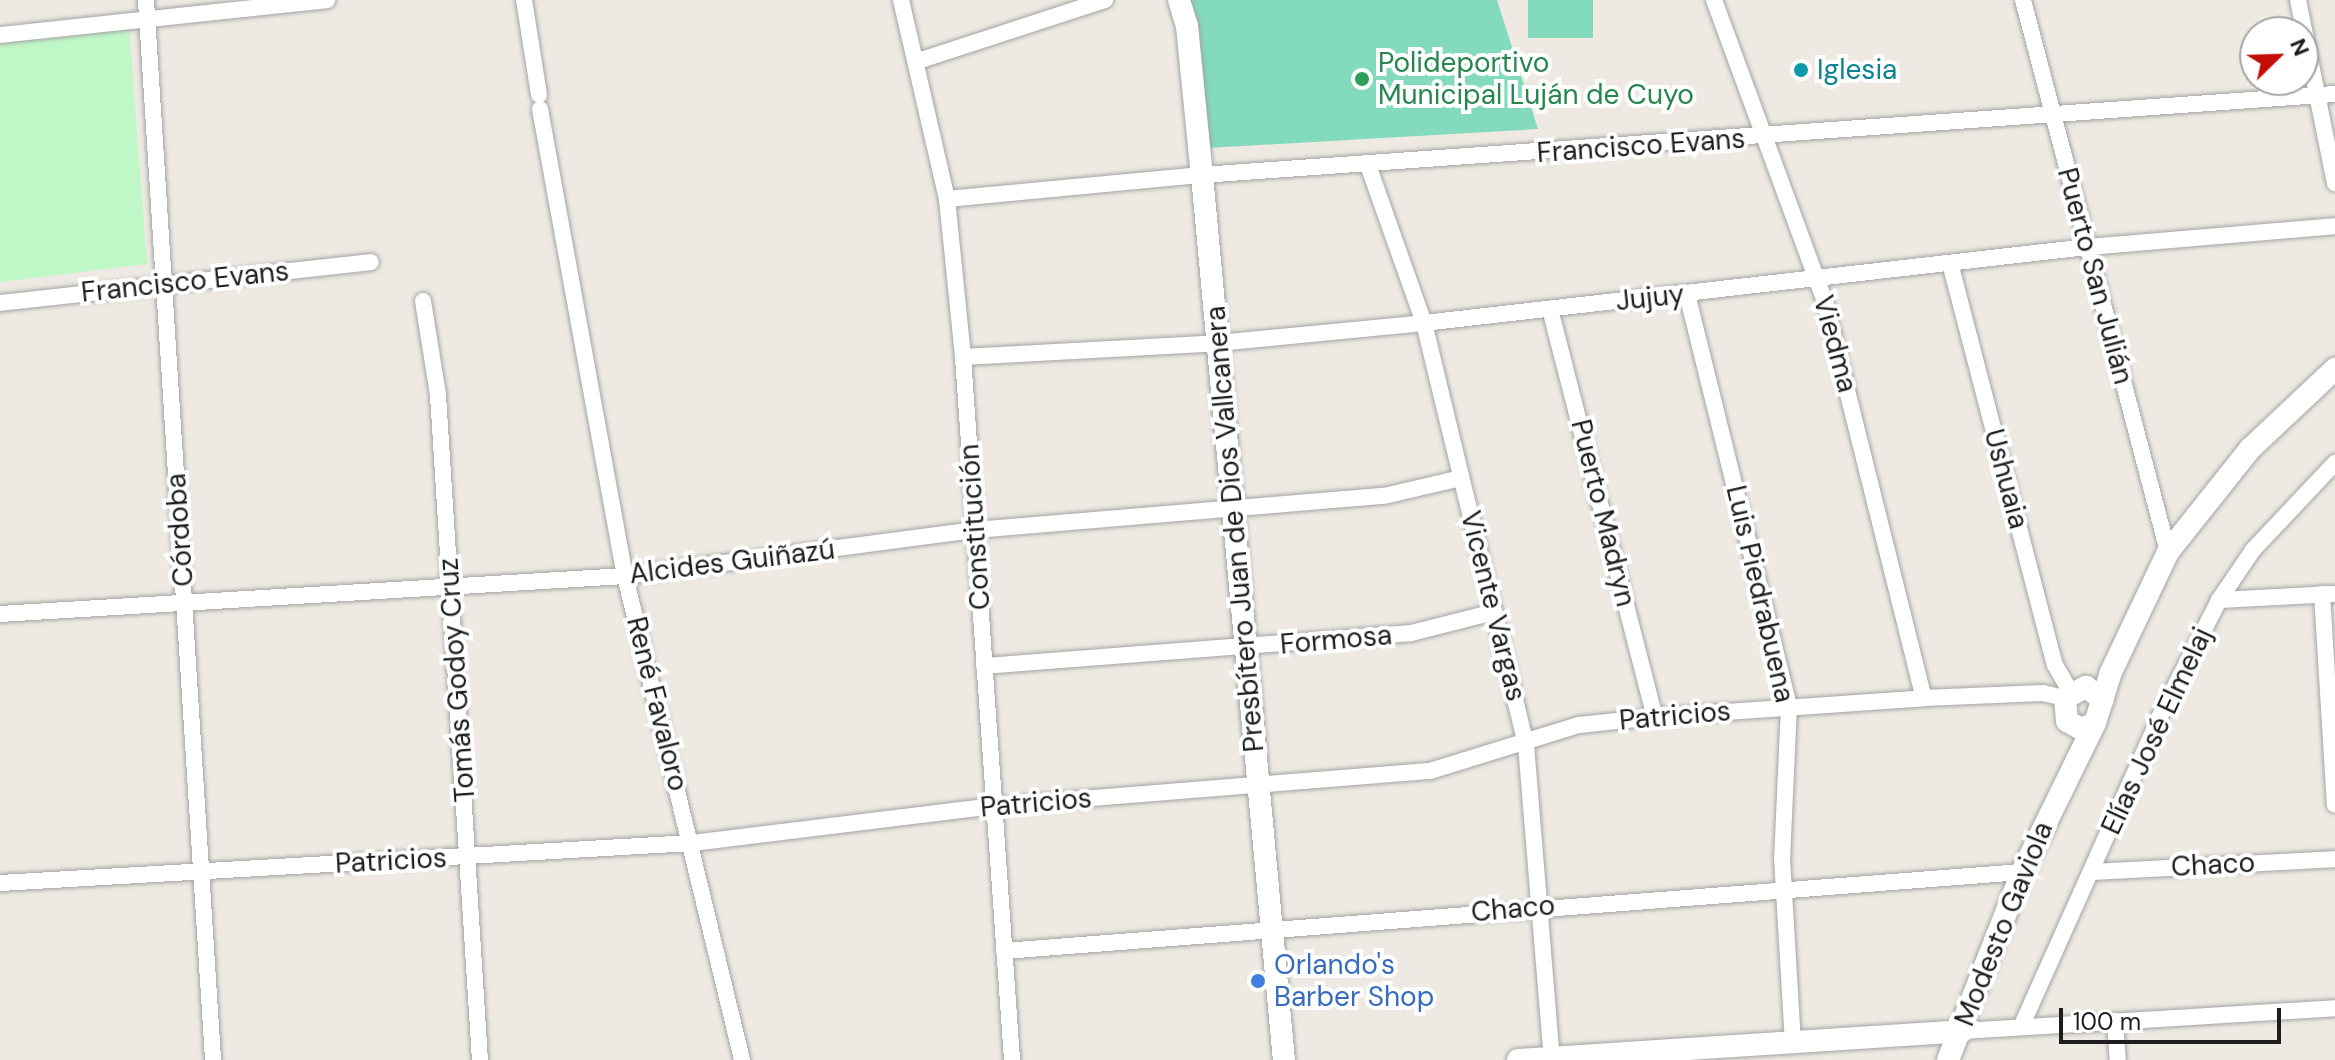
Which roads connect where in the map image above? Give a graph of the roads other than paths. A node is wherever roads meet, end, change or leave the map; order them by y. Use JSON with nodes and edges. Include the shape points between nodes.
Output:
{"nodes":[{"id":1,"x":146,"y":0,"type":"edge"},
{"id":2,"x":327,"y":0,"type":"edge"},
{"id":3,"x":524,"y":0,"type":"edge"},
{"id":4,"x":901,"y":0,"type":"edge"},
{"id":5,"x":1105,"y":0,"type":"edge"},
{"id":6,"x":1179,"y":0,"type":"edge"},
{"id":7,"x":1714,"y":0,"type":"edge"},
{"id":8,"x":2023,"y":0,"type":"edge"},
{"id":9,"x":147,"y":18,"type":"junction"},
{"id":10,"x":0,"y":35,"type":"edge"},
{"id":11,"x":918,"y":61,"type":"junction"},
{"id":12,"x":2316,"y":96,"type":"joint"},
{"id":13,"x":2053,"y":115,"type":"junction"},
{"id":14,"x":1763,"y":137,"type":"junction"},
{"id":15,"x":1368,"y":165,"type":"junction"},
{"id":16,"x":1202,"y":175,"type":"junction"},
{"id":17,"x":2335,"y":183,"type":"edge"},
{"id":18,"x":947,"y":199,"type":"junction"},
{"id":19,"x":2335,"y":226,"type":"edge"},
{"id":20,"x":2087,"y":247,"type":"junction"},
{"id":21,"x":371,"y":262,"type":"dead end"},
{"id":22,"x":1950,"y":263,"type":"junction"},
{"id":23,"x":1818,"y":279,"type":"junction"},
{"id":24,"x":164,"y":283,"type":"junction"},
{"id":25,"x":1687,"y":294,"type":"junction"},
{"id":26,"x":423,"y":301,"type":"dead end"},
{"id":27,"x":0,"y":303,"type":"edge"},
{"id":28,"x":1550,"y":309,"type":"junction"},
{"id":29,"x":1424,"y":323,"type":"junction"},
{"id":30,"x":1218,"y":343,"type":"junction"},
{"id":31,"x":963,"y":357,"type":"junction"},
{"id":32,"x":2335,"y":369,"type":"edge"},
{"id":33,"x":2335,"y":463,"type":"edge"},
{"id":34,"x":1461,"y":478,"type":"junction"},
{"id":35,"x":1233,"y":511,"type":"junction"},
{"id":36,"x":975,"y":530,"type":"junction"},
{"id":37,"x":2168,"y":552,"type":"junction"},
{"id":38,"x":625,"y":576,"type":"junction"},
{"id":39,"x":451,"y":589,"type":"junction"},
{"id":40,"x":2329,"y":594,"type":"edge"},
{"id":41,"x":2219,"y":600,"type":"junction"},
{"id":42,"x":185,"y":604,"type":"junction"},
{"id":43,"x":1494,"y":612,"type":"junction"},
{"id":44,"x":0,"y":614,"type":"edge"},
{"id":45,"x":1245,"y":648,"type":"junction"},
{"id":46,"x":984,"y":666,"type":"junction"},
{"id":47,"x":2081,"y":694,"type":"junction"},
{"id":48,"x":1924,"y":698,"type":"junction"},
{"id":49,"x":1789,"y":706,"type":"junction"},
{"id":50,"x":1655,"y":717,"type":"junction"},
{"id":51,"x":2067,"y":721,"type":"junction"},
{"id":52,"x":2095,"y":723,"type":"junction"},
{"id":53,"x":1526,"y":745,"type":"junction"},
{"id":54,"x":1258,"y":784,"type":"junction"},
{"id":55,"x":2060,"y":789,"type":"junction"},
{"id":56,"x":2335,"y":805,"type":"edge"},
{"id":57,"x":994,"y":806,"type":"junction"},
{"id":58,"x":692,"y":843,"type":"junction"},
{"id":59,"x":468,"y":857,"type":"junction"},
{"id":60,"x":2335,"y":859,"type":"edge"},
{"id":61,"x":200,"y":872,"type":"junction"},
{"id":62,"x":2022,"y":872,"type":"junction"},
{"id":63,"x":2091,"y":872,"type":"junction"},
{"id":64,"x":0,"y":883,"type":"edge"},
{"id":65,"x":1784,"y":889,"type":"junction"},
{"id":66,"x":1543,"y":906,"type":"junction"},
{"id":67,"x":1272,"y":930,"type":"junction"},
{"id":68,"x":1004,"y":951,"type":"junction"},
{"id":69,"x":2335,"y":1008,"type":"edge"},
{"id":70,"x":2115,"y":1021,"type":"junction"},
{"id":71,"x":2021,"y":1027,"type":"junction"},
{"id":72,"x":1962,"y":1031,"type":"junction"},
{"id":73,"x":1793,"y":1043,"type":"junction"},
{"id":74,"x":1552,"y":1059,"type":"edge"},
{"id":75,"x":213,"y":1060,"type":"edge"},
{"id":76,"x":480,"y":1060,"type":"edge"},
{"id":77,"x":742,"y":1060,"type":"edge"},
{"id":78,"x":1012,"y":1060,"type":"edge"},
{"id":79,"x":1284,"y":1060,"type":"edge"},
{"id":80,"x":1518,"y":1060,"type":"edge"},
{"id":81,"x":1948,"y":1060,"type":"edge"},
{"id":82,"x":2118,"y":1060,"type":"edge"}],
"edges":[{"from":1,"to":9,"type":"street","name":"Córdoba"},
{"from":2,"to":9,"type":"street"},
{"from":3,"to":38,"type":"street","name":"René Favaloro"},
{"from":4,"to":11,"type":"street","name":"Constitución"},
{"from":5,"to":11,"type":"street"},
{"from":6,"to":16,"type":"street","name":"Presbítero Juan de Dios Vallcanera","via":[[1187,26]]},
{"from":7,"to":14,"type":"street","name":"Viedma"},
{"from":8,"to":13,"type":"street","name":"Puerto San Julián"},
{"from":9,"to":10,"type":"street"},
{"from":9,"to":24,"type":"street","name":"Córdoba"},
{"from":11,"to":18,"type":"street","name":"Constitución"},
{"from":12,"to":13,"type":"street","name":"Francisco Evans"},
{"from":12,"to":17,"type":"street"},
{"from":13,"to":14,"type":"street","name":"Francisco Evans"},
{"from":13,"to":20,"type":"street","name":"Puerto San Julián"},
{"from":14,"to":15,"type":"street","name":"Francisco Evans"},
{"from":14,"to":23,"type":"street","name":"Viedma"},
{"from":15,"to":16,"type":"street","name":"Francisco Evans"},
{"from":15,"to":29,"type":"street","name":"Vicente Vargas"},
{"from":16,"to":18,"type":"street","name":"Francisco Evans"},
{"from":16,"to":30,"type":"street","name":"Presbítero Juan de Dios Vallcanera"},
{"from":18,"to":31,"type":"street","name":"Constitución"},
{"from":19,"to":20,"type":"street","name":"Jujuy"},
{"from":20,"to":22,"type":"street","name":"Jujuy"},
{"from":20,"to":37,"type":"street","name":"Puerto San Julián"},
{"from":21,"to":24,"type":"street","name":"Francisco Evans"},
{"from":22,"to":23,"type":"street","name":"Jujuy"},
{"from":22,"to":47,"type":"street","name":"Ushuaia","via":[[2055,665]]},
{"from":23,"to":25,"type":"street","name":"Jujuy"},
{"from":23,"to":48,"type":"street","name":"Viedma"},
{"from":24,"to":27,"type":"street","name":"Francisco Evans"},
{"from":24,"to":42,"type":"street","name":"Córdoba"},
{"from":25,"to":28,"type":"street","name":"Jujuy"},
{"from":25,"to":49,"type":"street","name":"Luis Piedrabuena"},
{"from":26,"to":39,"type":"street","name":"Tomás Godoy Cruz","via":[[438,395]]},
{"from":28,"to":29,"type":"street","name":"Jujuy"},
{"from":28,"to":50,"type":"street","name":"Puerto Madryn"},
{"from":29,"to":30,"type":"street","name":"Jujuy"},
{"from":29,"to":34,"type":"street","name":"Vicente Vargas"},
{"from":30,"to":31,"type":"street","name":"Jujuy"},
{"from":30,"to":35,"type":"street","name":"Presbítero Juan de Dios Vallcanera"},
{"from":31,"to":36,"type":"street","name":"Constitución"},
{"from":32,"to":37,"type":"street","via":[[2250,449]]},
{"from":33,"to":41,"type":"street","name":"Elías José Elmelaj","via":[[2262,539]]},
{"from":34,"to":35,"type":"street","name":"Alcides Guiñazú","via":[[1384,496]]},
{"from":34,"to":43,"type":"street","name":"Vicente Vargas"},
{"from":35,"to":36,"type":"street","name":"Alcides Guiñazú"},
{"from":35,"to":45,"type":"street","name":"Presbítero Juan de Dios Vallcanera"},
{"from":36,"to":38,"type":"street","name":"Alcides Guiñazú"},
{"from":36,"to":46,"type":"street","name":"Constitución"},
{"from":37,"to":47,"type":"street","via":[[2111,672]]},
{"from":38,"to":39,"type":"street","name":"Alcides Guiñazú"},
{"from":38,"to":58,"type":"street","name":"René Favaloro"},
{"from":39,"to":42,"type":"street","name":"Alcides Guiñazú"},
{"from":39,"to":59,"type":"street","name":"Tomás Godoy Cruz"},
{"from":40,"to":41,"type":"street"},
{"from":40,"to":56,"type":"street"},
{"from":41,"to":63,"type":"street","name":"Elías José Elmelaj","via":[[2159,718]]},
{"from":42,"to":44,"type":"street","name":"Alcides Guiñazú"},
{"from":42,"to":61,"type":"street","name":"Córdoba"},
{"from":43,"to":45,"type":"street","name":"Formosa","via":[[1411,633]]},
{"from":43,"to":53,"type":"street","name":"Vicente Vargas"},
{"from":45,"to":46,"type":"street","name":"Formosa"},
{"from":45,"to":54,"type":"street","name":"Presbítero Juan de Dios Vallcanera"},
{"from":46,"to":57,"type":"street","name":"Constitución"},
{"from":47,"to":48,"type":"street","name":"Patricios"},
{"from":47,"to":51,"type":"street","name":"Modesto Gaviola"},
{"from":47,"to":52,"type":"street","name":"Modesto Gaviola"},
{"from":48,"to":49,"type":"street","name":"Patricios"},
{"from":49,"to":50,"type":"street","name":"Patricios"},
{"from":49,"to":65,"type":"street","name":"Luis Piedrabuena"},
{"from":50,"to":53,"type":"street","name":"Patricios","via":[[1579,725]]},
{"from":51,"to":52,"type":"street","via":[[2081,729]]},
{"from":51,"to":55,"type":"street","name":"Modesto Gaviola"},
{"from":52,"to":55,"type":"street","name":"Modesto Gaviola"},
{"from":53,"to":54,"type":"street","name":"Patricios","via":[[1430,771]]},
{"from":53,"to":66,"type":"street","name":"Vicente Vargas"},
{"from":54,"to":57,"type":"street","name":"Patricios"},
{"from":54,"to":67,"type":"street","name":"Presbítero Juan de Dios Vallcanera"},
{"from":55,"to":62,"type":"street","name":"Modesto Gaviola"},
{"from":57,"to":58,"type":"street","name":"Patricios"},
{"from":57,"to":68,"type":"street","name":"Constitución"},
{"from":58,"to":59,"type":"street","name":"Patricios"},
{"from":58,"to":77,"type":"street","name":"René Favaloro"},
{"from":59,"to":61,"type":"street","name":"Patricios"},
{"from":59,"to":76,"type":"street","name":"Tomás Godoy Cruz"},
{"from":60,"to":63,"type":"street","name":"Chaco"},
{"from":61,"to":64,"type":"street","name":"Patricios"},
{"from":61,"to":75,"type":"street","name":"Córdoba"},
{"from":62,"to":65,"type":"street","name":"Chaco"},
{"from":62,"to":72,"type":"street","name":"Modesto Gaviola"},
{"from":63,"to":71,"type":"street","name":"Elías José Elmelaj"},
{"from":65,"to":66,"type":"street","name":"Chaco"},
{"from":65,"to":73,"type":"street","name":"Luis Piedrabuena"},
{"from":66,"to":67,"type":"street","name":"Chaco"},
{"from":66,"to":74,"type":"street","name":"Vicente Vargas"},
{"from":67,"to":68,"type":"street","name":"Chaco"},
{"from":67,"to":79,"type":"street","name":"Presbítero Juan de Dios Vallcanera"},
{"from":68,"to":78,"type":"street","name":"Constitución"},
{"from":69,"to":70,"type":"street"},
{"from":70,"to":71,"type":"street"},
{"from":70,"to":82,"type":"street"},
{"from":71,"to":72,"type":"street"},
{"from":72,"to":73,"type":"street"},
{"from":72,"to":81,"type":"street","name":"Modesto Gaviola"},
{"from":73,"to":74,"type":"street"},
{"from":74,"to":80,"type":"street"}]}
